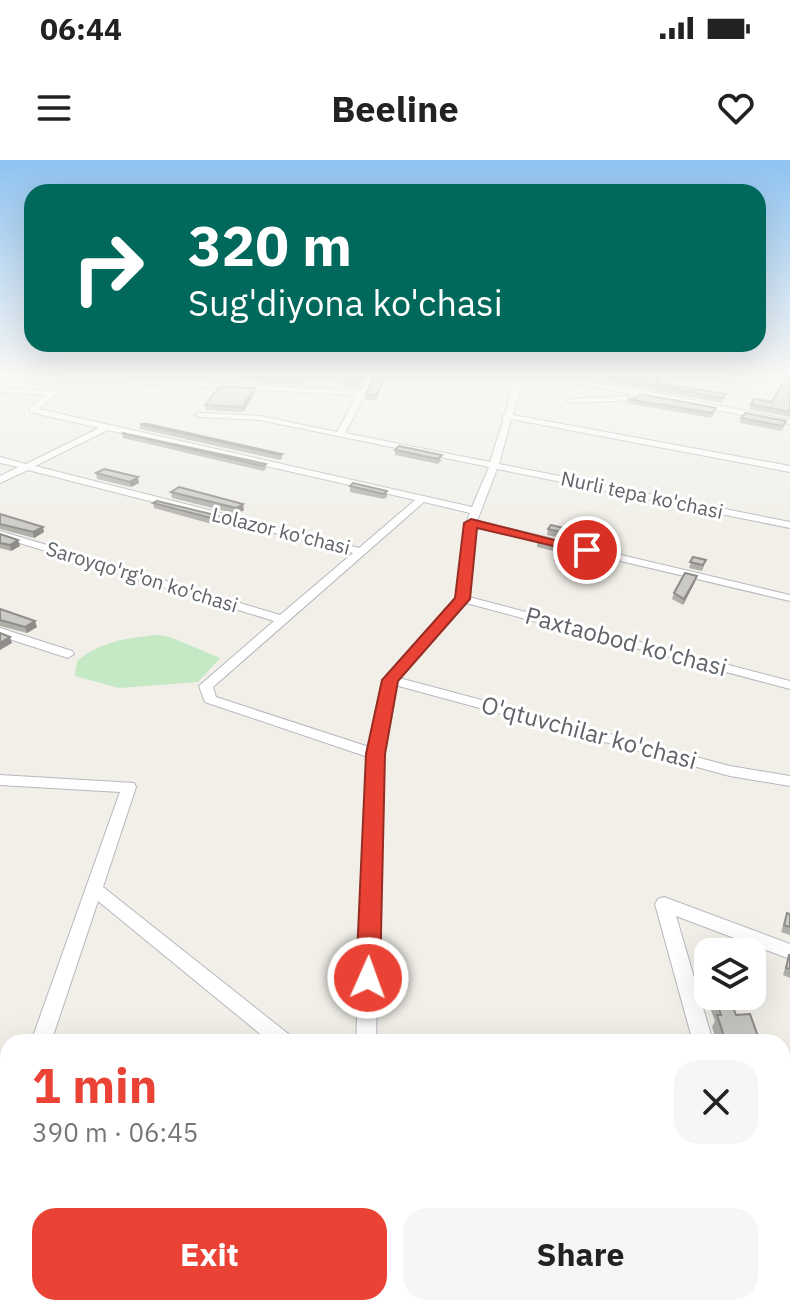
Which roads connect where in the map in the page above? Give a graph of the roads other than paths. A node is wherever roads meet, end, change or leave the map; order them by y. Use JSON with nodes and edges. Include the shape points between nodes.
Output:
{"nodes":[{"id":1,"x":103,"y":429,"type":"edge"},
{"id":2,"x":115,"y":429,"type":"edge"},
{"id":3,"x":311,"y":429,"type":"edge"},
{"id":4,"x":343,"y":429,"type":"edge"},
{"id":5,"x":503,"y":429,"type":"edge"},
{"id":6,"x":575,"y":429,"type":"edge"},
{"id":7,"x":340,"y":435,"type":"junction"},
{"id":8,"x":0,"y":460,"type":"edge"},
{"id":9,"x":494,"y":465,"type":"junction"},
{"id":10,"x":28,"y":467,"type":"junction"},
{"id":11,"x":790,"y":469,"type":"edge"},
{"id":12,"x":0,"y":480,"type":"edge"},
{"id":13,"x":421,"y":500,"type":"junction"},
{"id":14,"x":473,"y":517,"type":"junction"},
{"id":15,"x":790,"y":525,"type":"edge"},
{"id":16,"x":0,"y":534,"type":"edge"},
{"id":17,"x":362,"y":552,"type":"junction"},
{"id":18,"x":790,"y":598,"type":"edge"},
{"id":19,"x":463,"y":599,"type":"junction"},
{"id":20,"x":283,"y":620,"type":"junction"},
{"id":21,"x":0,"y":632,"type":"edge"},
{"id":22,"x":68,"y":654,"type":"dead end"},
{"id":23,"x":390,"y":680,"type":"junction"},
{"id":24,"x":790,"y":685,"type":"edge"},
{"id":25,"x":375,"y":754,"type":"junction"},
{"id":26,"x":0,"y":780,"type":"edge"},
{"id":27,"x":790,"y":781,"type":"edge"},
{"id":28,"x":93,"y":888,"type":"junction"},
{"id":29,"x":790,"y":952,"type":"edge"},
{"id":30,"x":44,"y":1034,"type":"edge"},
{"id":31,"x":274,"y":1034,"type":"edge"},
{"id":32,"x":366,"y":1034,"type":"edge"},
{"id":33,"x":701,"y":1034,"type":"edge"}],
"edges":[{"from":1,"to":10,"type":"street"},
{"from":2,"to":13,"type":"street"},
{"from":3,"to":7,"type":"street","name":"Nurli tepa ko'chasi"},
{"from":4,"to":7,"type":"street"},
{"from":5,"to":9,"type":"street"},
{"from":6,"to":11,"type":"street"},
{"from":7,"to":9,"type":"street","name":"Nurli tepa ko'chasi"},
{"from":8,"to":10,"type":"street","name":"Lolazor ko'chasi"},
{"from":9,"to":14,"type":"street"},
{"from":9,"to":15,"type":"street","name":"Nurli tepa ko'chasi"},
{"from":10,"to":12,"type":"street"},
{"from":10,"to":17,"type":"street","name":"Lolazor ko'chasi"},
{"from":13,"to":14,"type":"street"},
{"from":13,"to":17,"type":"street"},
{"from":14,"to":18,"type":"street"},
{"from":14,"to":19,"type":"street"},
{"from":16,"to":20,"type":"street","name":"Saroyqo'rg'on ko'chasi"},
{"from":17,"to":20,"type":"street","name":"Lolazor ko'chasi"},
{"from":19,"to":23,"type":"street"},
{"from":19,"to":24,"type":"street","name":"Paxtaobod ko'chasi"},
{"from":20,"to":25,"type":"street","name":"Lolazor ko'chasi","via":[[206,686],[210,699]]},
{"from":21,"to":22,"type":"street"},
{"from":23,"to":25,"type":"street"},
{"from":23,"to":27,"type":"street","name":"O'qtuvchilar ko'chasi","via":[[730,771]]},
{"from":25,"to":32,"type":"street"},
{"from":26,"to":28,"type":"street","via":[[129,787]]},
{"from":28,"to":30,"type":"street"},
{"from":28,"to":31,"type":"street"},
{"from":29,"to":33,"type":"street","via":[[664,904]]}]}
